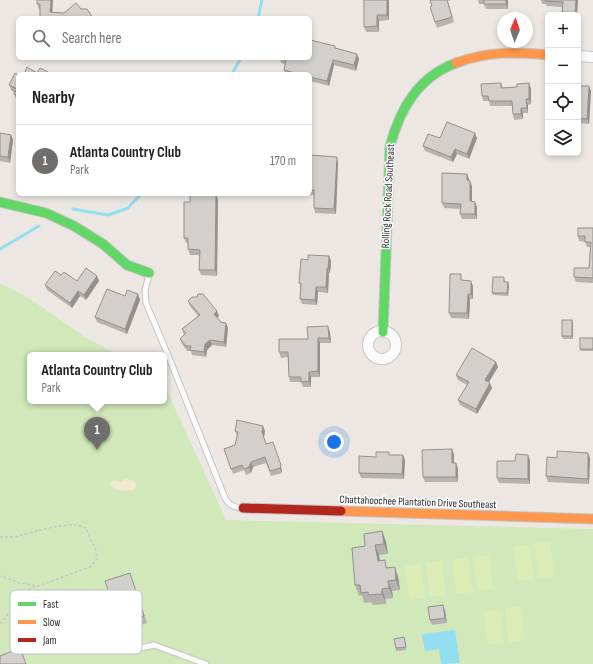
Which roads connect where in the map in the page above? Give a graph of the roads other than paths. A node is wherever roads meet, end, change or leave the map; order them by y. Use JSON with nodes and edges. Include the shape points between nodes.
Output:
{"nodes":[{"id":1,"x":545,"y":55,"type":"edge"},
{"id":2,"x":581,"y":56,"type":"edge"},
{"id":3,"x":593,"y":57,"type":"edge"},
{"id":4,"x":0,"y":202,"type":"edge"},
{"id":5,"x":149,"y":273,"type":"joint"},
{"id":6,"x":383,"y":332,"type":"dead end"},
{"id":7,"x":167,"y":352,"type":"edge"},
{"id":8,"x":167,"y":353,"type":"edge"},
{"id":9,"x":243,"y":508,"type":"joint"},
{"id":10,"x":593,"y":519,"type":"edge"},
{"id":11,"x":142,"y":647,"type":"edge"},
{"id":12,"x":206,"y":664,"type":"edge"}],
"edges":[{"from":1,"to":6,"type":"street","name":"Rolling Rock Road Southeast","via":[[500,52],[464,60],[443,68],[417,89],[403,110],[394,129],[390,146]]},
{"from":2,"to":3,"type":"street"},
{"from":4,"to":5,"type":"street","via":[[46,214],[74,226],[103,244],[127,265]]},
{"from":5,"to":7,"type":"lane","via":[[145,290],[146,303]]},
{"from":8,"to":9,"type":"lane","via":[[225,498],[234,507]]},
{"from":9,"to":10,"type":"street","name":"Chattahoochee Plantation Drive Southeast"},
{"from":11,"to":12,"type":"lane","via":[[154,644]]}]}
